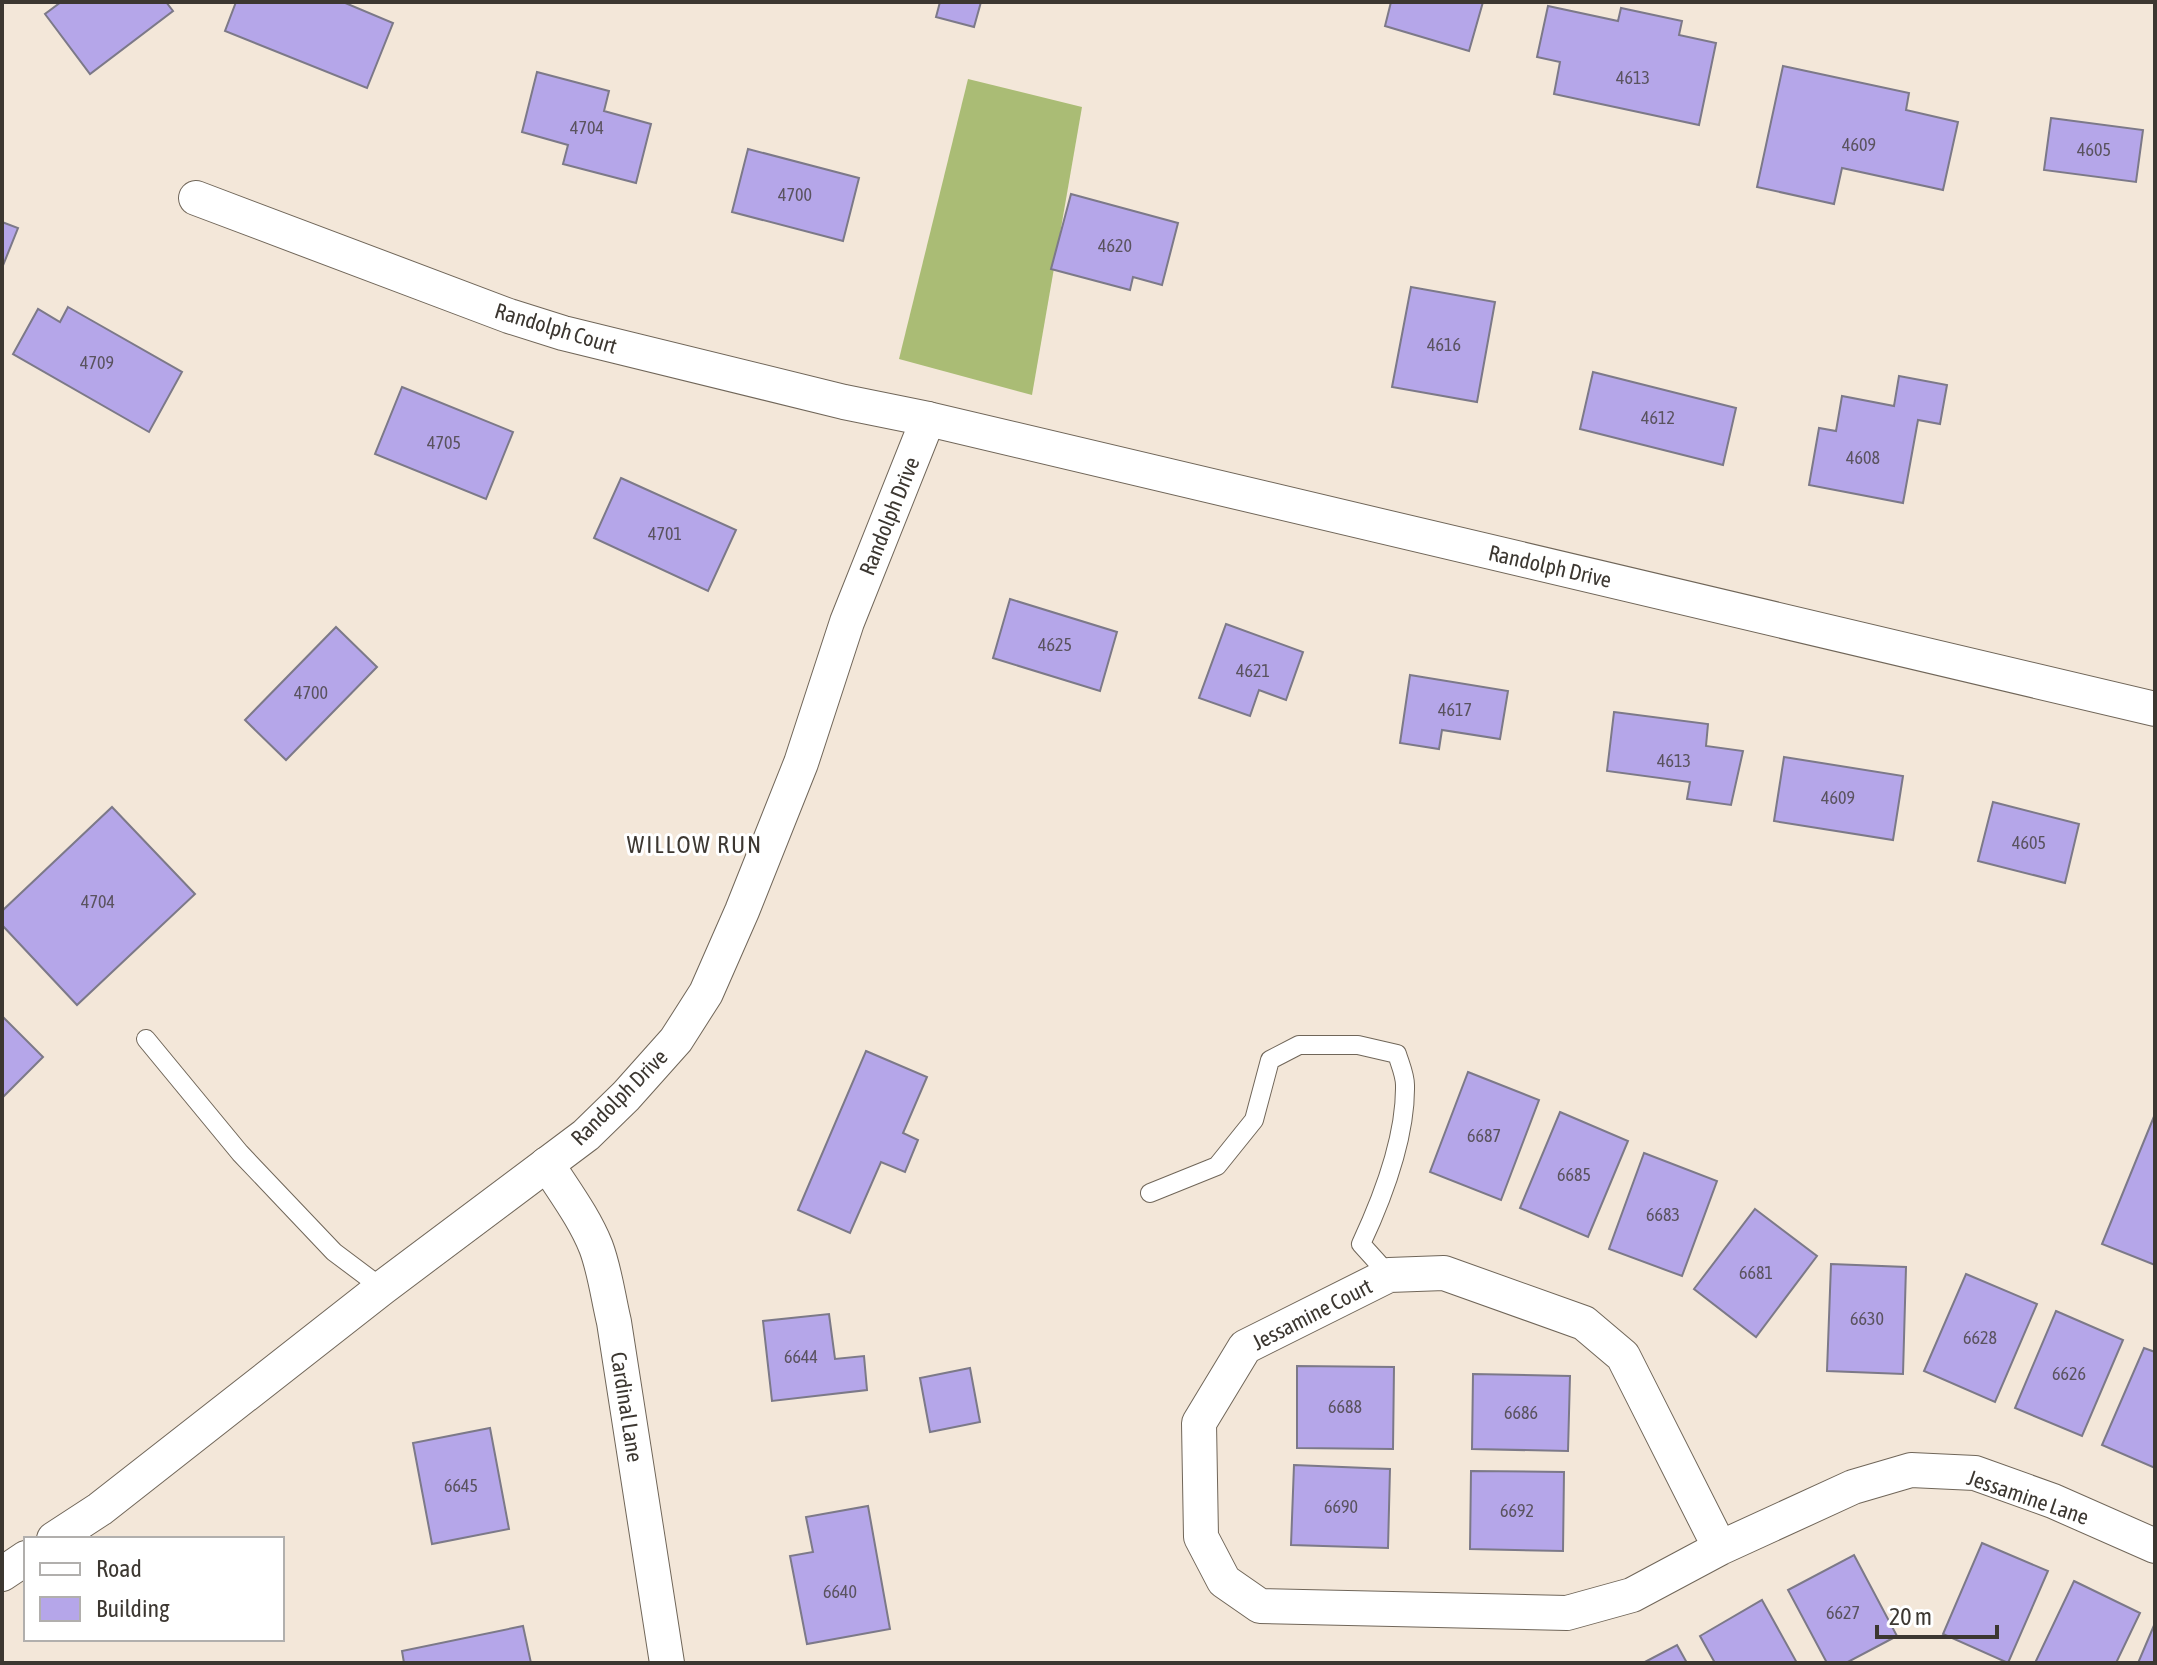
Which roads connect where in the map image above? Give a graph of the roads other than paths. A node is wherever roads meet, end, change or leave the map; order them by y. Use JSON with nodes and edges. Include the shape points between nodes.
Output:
{"nodes":[{"id":1,"x":196,"y":198,"type":"dead end"},
{"id":2,"x":928,"y":419,"type":"junction"},
{"id":3,"x":2155,"y":709,"type":"edge"},
{"id":4,"x":146,"y":1039,"type":"dead end"},
{"id":5,"x":547,"y":1164,"type":"junction"},
{"id":6,"x":1150,"y":1193,"type":"dead end"},
{"id":7,"x":1389,"y":1275,"type":"junction"},
{"id":8,"x":382,"y":1288,"type":"junction"},
{"id":9,"x":57,"y":1537,"type":"edge"},
{"id":10,"x":2155,"y":1546,"type":"edge"},
{"id":11,"x":1720,"y":1548,"type":"junction"},
{"id":12,"x":24,"y":1559,"type":"edge"},
{"id":13,"x":2,"y":1574,"type":"edge"},
{"id":14,"x":667,"y":1663,"type":"edge"}],
"edges":[{"from":1,"to":2,"type":"street","name":"Randolph Court","via":[[563,333]]},
{"from":2,"to":3,"type":"street","name":"Randolph Drive"},
{"from":2,"to":5,"type":"street","name":"Randolph Drive","via":[[847,622],[801,763],[706,993],[676,1040],[626,1096]]},
{"from":4,"to":8,"type":"lane","via":[[240,1153],[334,1252]]},
{"from":5,"to":8,"type":"street","name":"Randolph Drive"},
{"from":5,"to":14,"type":"street","name":"Cardinal Lane","via":[[579,1214],[603,1272]]},
{"from":6,"to":7,"type":"lane","via":[[1217,1166],[1254,1120],[1270,1060],[1299,1045],[1358,1045],[1397,1054],[1406,1083],[1397,1147],[1361,1244]]},
{"from":7,"to":11,"type":"street","name":"Jessamine Court","via":[[1444,1273],[1584,1323],[1623,1356]]},
{"from":7,"to":11,"type":"street","name":"Jessamine Court","via":[[1245,1347],[1199,1423],[1201,1537],[1224,1581],[1260,1606],[1567,1613],[1632,1595]]},
{"from":8,"to":9,"type":"street","name":"Randolph Drive"},
{"from":10,"to":11,"type":"street","name":"Jessamine Lane","via":[[1975,1473],[1911,1470],[1853,1487]]},
{"from":12,"to":13,"type":"street"}]}
